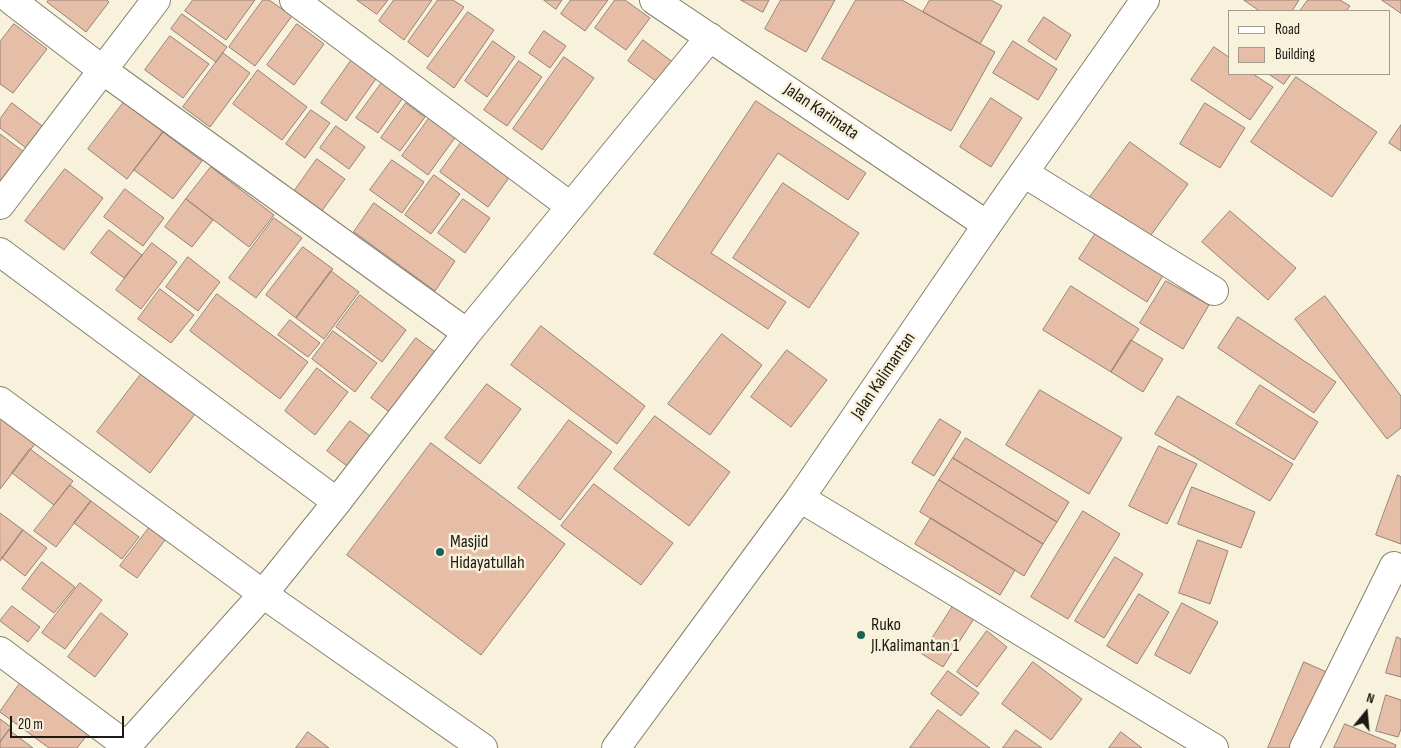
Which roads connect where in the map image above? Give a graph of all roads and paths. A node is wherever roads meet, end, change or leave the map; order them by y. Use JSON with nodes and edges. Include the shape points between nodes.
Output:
{"nodes":[{"id":1,"x":11,"y":0,"type":"edge"},
{"id":2,"x":156,"y":0,"type":"edge"},
{"id":3,"x":294,"y":0,"type":"edge"},
{"id":4,"x":654,"y":0,"type":"edge"},
{"id":5,"x":1145,"y":0,"type":"edge"},
{"id":6,"x":710,"y":37,"type":"junction"},
{"id":7,"x":104,"y":70,"type":"junction"},
{"id":8,"x":1024,"y":173,"type":"junction"},
{"id":9,"x":0,"y":205,"type":"edge"},
{"id":10,"x":570,"y":206,"type":"junction"},
{"id":11,"x":987,"y":225,"type":"junction"},
{"id":12,"x":0,"y":252,"type":"edge"},
{"id":13,"x":1214,"y":291,"type":"dead end"},
{"id":14,"x":467,"y":333,"type":"junction"},
{"id":15,"x":0,"y":401,"type":"edge"},
{"id":16,"x":800,"y":498,"type":"junction"},
{"id":17,"x":337,"y":502,"type":"junction"},
{"id":18,"x":1394,"y":566,"type":"dead end"},
{"id":19,"x":263,"y":594,"type":"junction"},
{"id":20,"x":0,"y":651,"type":"edge"},
{"id":21,"x":126,"y":747,"type":"edge"},
{"id":22,"x":483,"y":748,"type":"edge"},
{"id":23,"x":616,"y":748,"type":"edge"},
{"id":24,"x":1214,"y":748,"type":"edge"},
{"id":25,"x":1304,"y":748,"type":"edge"}],
"edges":[{"from":1,"to":7,"type":"main road"},
{"from":2,"to":7,"type":"main road"},
{"from":3,"to":10,"type":"main road"},
{"from":4,"to":6,"type":"main road","name":"Jalan Karimata"},
{"from":5,"to":8,"type":"main road","name":"Jalan Kalimantan"},
{"from":6,"to":10,"type":"main road"},
{"from":6,"to":11,"type":"main road","name":"Jalan Karimata"},
{"from":7,"to":9,"type":"main road"},
{"from":7,"to":14,"type":"main road"},
{"from":8,"to":11,"type":"main road","name":"Jalan Kalimantan"},
{"from":8,"to":13,"type":"main road"},
{"from":10,"to":14,"type":"main road"},
{"from":11,"to":16,"type":"main road","name":"Jalan Kalimantan"},
{"from":12,"to":17,"type":"main road"},
{"from":14,"to":17,"type":"main road"},
{"from":15,"to":19,"type":"main road"},
{"from":16,"to":23,"type":"main road","name":"Jalan Kalimantan"},
{"from":16,"to":24,"type":"main road"},
{"from":17,"to":19,"type":"main road"},
{"from":18,"to":25,"type":"main road"},
{"from":19,"to":21,"type":"main road"},
{"from":19,"to":22,"type":"main road"},
{"from":20,"to":21,"type":"main road"}]}
